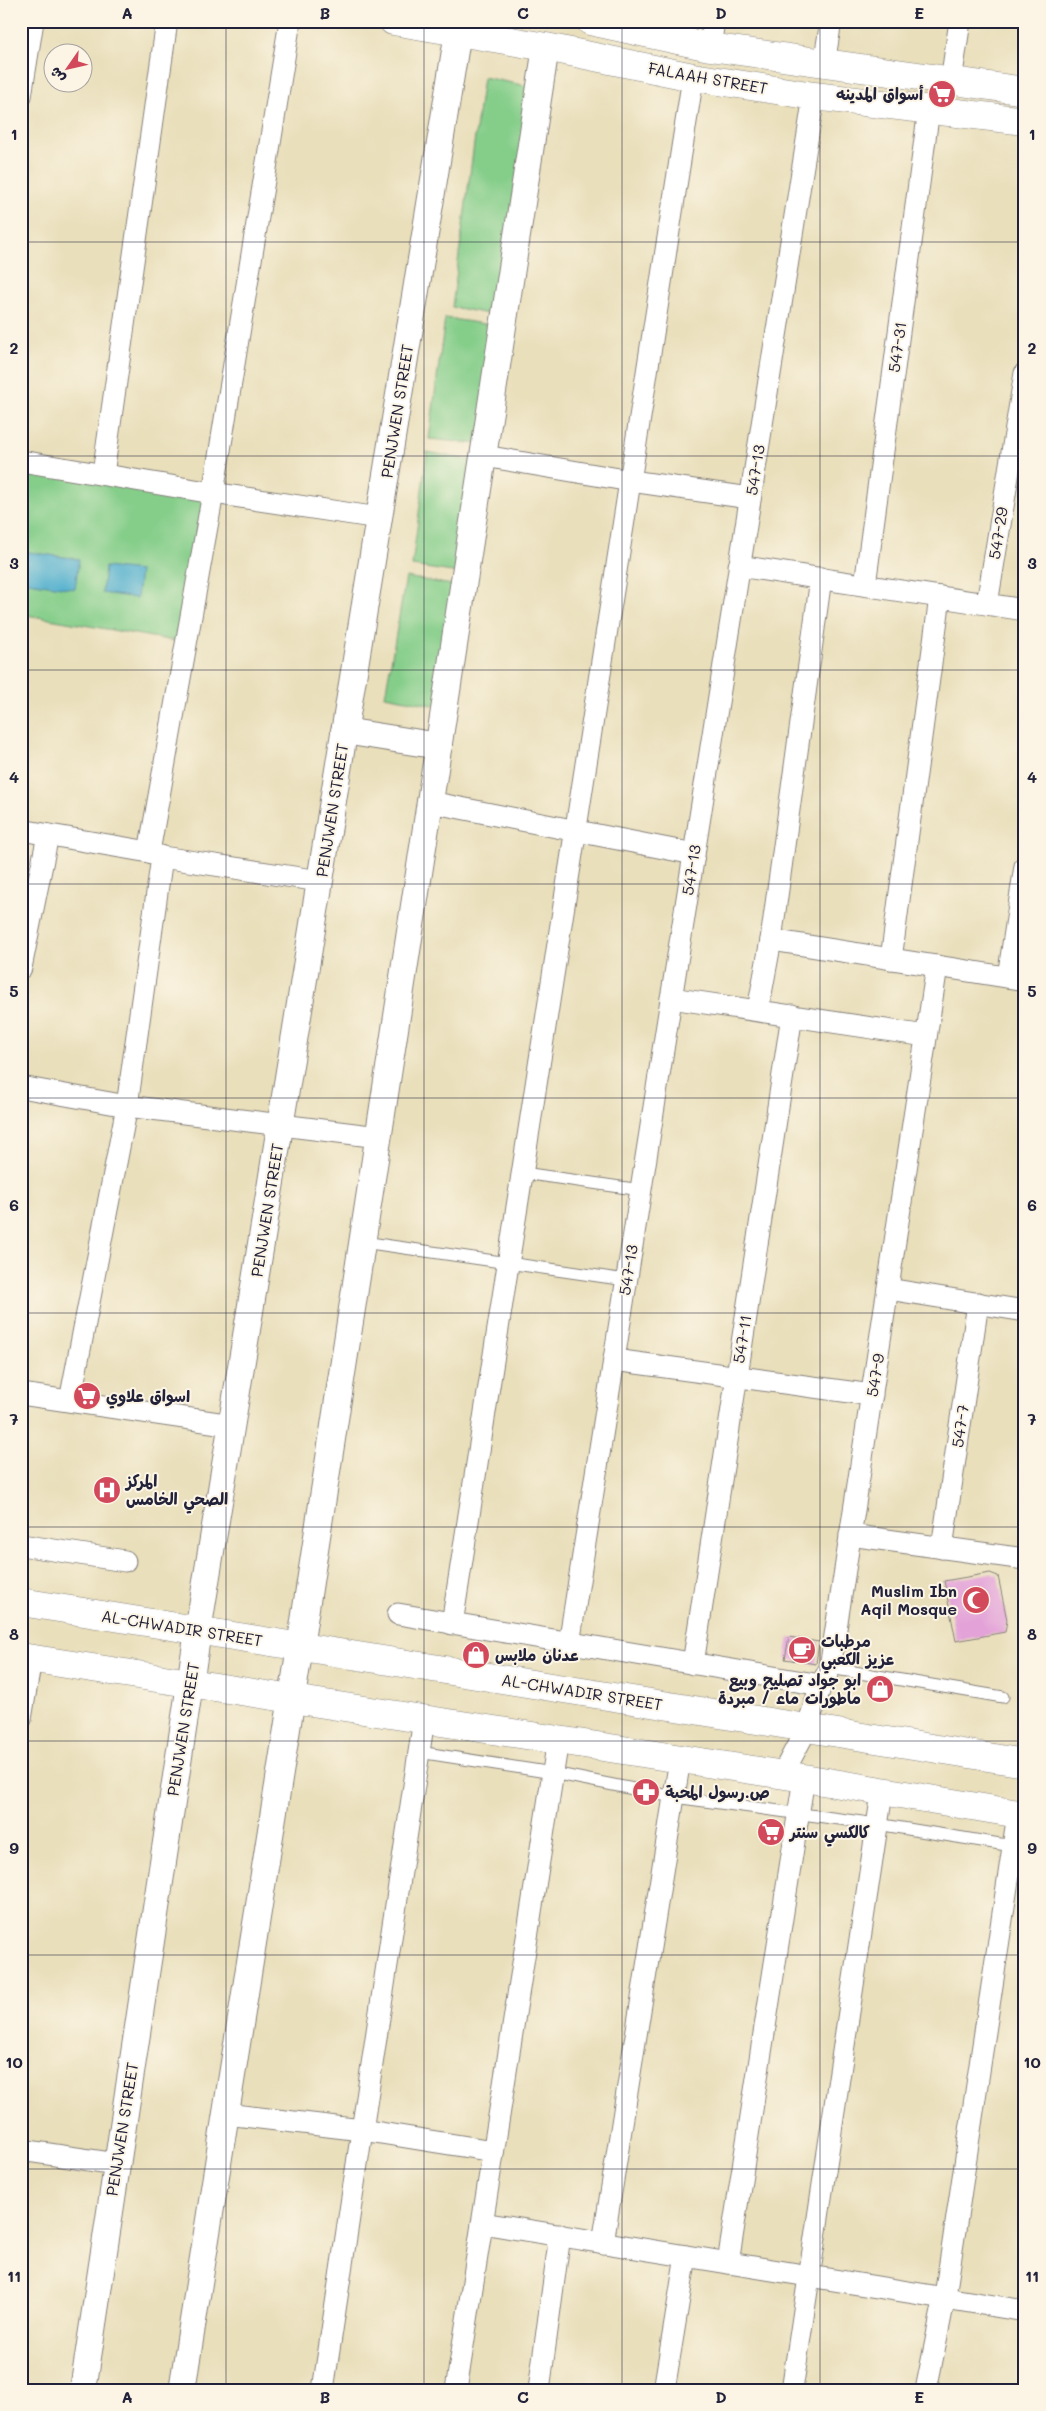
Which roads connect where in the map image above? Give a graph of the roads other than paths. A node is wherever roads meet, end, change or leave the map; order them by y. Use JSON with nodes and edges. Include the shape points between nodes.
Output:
{"nodes":[{"id":1,"x":33,"y":21,"type":"edge"},
{"id":2,"x":167,"y":21,"type":"edge"},
{"id":3,"x":290,"y":21,"type":"edge"},
{"id":4,"x":394,"y":21,"type":"edge"},
{"id":5,"x":590,"y":21,"type":"edge"},
{"id":6,"x":831,"y":21,"type":"edge"},
{"id":7,"x":960,"y":21,"type":"edge"},
{"id":8,"x":458,"y":32,"type":"junction"},
{"id":9,"x":712,"y":34,"type":"edge"},
{"id":10,"x":546,"y":48,"type":"junction"},
{"id":11,"x":824,"y":64,"type":"junction"},
{"id":12,"x":693,"y":77,"type":"junction"},
{"id":13,"x":951,"y":81,"type":"junction"},
{"id":14,"x":1025,"y":91,"type":"edge"},
{"id":15,"x":21,"y":96,"type":"edge"},
{"id":16,"x":814,"y":96,"type":"junction"},
{"id":17,"x":930,"y":109,"type":"junction"},
{"id":18,"x":1025,"y":121,"type":"edge"},
{"id":19,"x":1025,"y":373,"type":"edge"},
{"id":20,"x":484,"y":456,"type":"junction"},
{"id":21,"x":21,"y":461,"type":"edge"},
{"id":22,"x":103,"y":474,"type":"junction"},
{"id":23,"x":631,"y":481,"type":"junction"},
{"id":24,"x":213,"y":493,"type":"junction"},
{"id":25,"x":750,"y":498,"type":"junction"},
{"id":26,"x":379,"y":518,"type":"junction"},
{"id":27,"x":740,"y":566,"type":"junction"},
{"id":28,"x":821,"y":578,"type":"junction"},
{"id":29,"x":865,"y":585,"type":"junction"},
{"id":30,"x":940,"y":597,"type":"junction"},
{"id":31,"x":987,"y":604,"type":"junction"},
{"id":32,"x":1025,"y":610,"type":"edge"},
{"id":33,"x":344,"y":731,"type":"junction"},
{"id":34,"x":439,"y":746,"type":"junction"},
{"id":35,"x":430,"y":802,"type":"junction"},
{"id":36,"x":21,"y":830,"type":"edge"},
{"id":37,"x":576,"y":831,"type":"junction"},
{"id":38,"x":48,"y":835,"type":"junction"},
{"id":39,"x":156,"y":854,"type":"junction"},
{"id":40,"x":694,"y":854,"type":"junction"},
{"id":41,"x":1025,"y":866,"type":"edge"},
{"id":42,"x":320,"y":881,"type":"junction"},
{"id":43,"x":771,"y":940,"type":"junction"},
{"id":44,"x":891,"y":959,"type":"junction"},
{"id":45,"x":937,"y":966,"type":"junction"},
{"id":46,"x":21,"y":968,"type":"edge"},
{"id":47,"x":1016,"y":979,"type":"edge"},
{"id":48,"x":671,"y":998,"type":"junction"},
{"id":49,"x":758,"y":1010,"type":"junction"},
{"id":50,"x":792,"y":1015,"type":"junction"},
{"id":51,"x":926,"y":1036,"type":"junction"},
{"id":52,"x":21,"y":1087,"type":"edge"},
{"id":53,"x":127,"y":1106,"type":"junction"},
{"id":54,"x":281,"y":1124,"type":"junction"},
{"id":55,"x":379,"y":1137,"type":"junction"},
{"id":56,"x":523,"y":1173,"type":"junction"},
{"id":57,"x":641,"y":1190,"type":"junction"},
{"id":58,"x":363,"y":1242,"type":"junction"},
{"id":59,"x":509,"y":1263,"type":"junction"},
{"id":60,"x":626,"y":1280,"type":"junction"},
{"id":61,"x":888,"y":1289,"type":"junction"},
{"id":62,"x":978,"y":1303,"type":"junction"},
{"id":63,"x":1025,"y":1310,"type":"edge"},
{"id":64,"x":614,"y":1360,"type":"junction"},
{"id":65,"x":737,"y":1375,"type":"junction"},
{"id":66,"x":21,"y":1394,"type":"edge"},
{"id":67,"x":872,"y":1395,"type":"junction"},
{"id":68,"x":70,"y":1401,"type":"junction"},
{"id":69,"x":232,"y":1425,"type":"junction"},
{"id":70,"x":850,"y":1535,"type":"junction"},
{"id":71,"x":21,"y":1545,"type":"edge"},
{"id":72,"x":942,"y":1548,"type":"junction"},
{"id":73,"x":1025,"y":1559,"type":"edge"},
{"id":74,"x":125,"y":1561,"type":"dead end"},
{"id":75,"x":21,"y":1602,"type":"edge"},
{"id":76,"x":398,"y":1614,"type":"dead end"},
{"id":77,"x":452,"y":1624,"type":"junction"},
{"id":78,"x":198,"y":1631,"type":"junction"},
{"id":79,"x":569,"y":1644,"type":"junction"},
{"id":80,"x":300,"y":1647,"type":"junction"},
{"id":81,"x":26,"y":1658,"type":"edge"},
{"id":82,"x":692,"y":1664,"type":"junction"},
{"id":83,"x":826,"y":1677,"type":"junction"},
{"id":84,"x":190,"y":1684,"type":"junction"},
{"id":85,"x":1003,"y":1697,"type":"dead end"},
{"id":86,"x":292,"y":1699,"type":"junction"},
{"id":87,"x":21,"y":1719,"type":"edge"},
{"id":88,"x":424,"y":1719,"type":"junction"},
{"id":89,"x":807,"y":1728,"type":"junction"},
{"id":90,"x":558,"y":1740,"type":"junction"},
{"id":91,"x":419,"y":1752,"type":"junction"},
{"id":92,"x":680,"y":1759,"type":"junction"},
{"id":93,"x":1025,"y":1763,"type":"edge"},
{"id":94,"x":553,"y":1773,"type":"junction"},
{"id":95,"x":793,"y":1777,"type":"junction"},
{"id":96,"x":882,"y":1792,"type":"junction"},
{"id":97,"x":674,"y":1797,"type":"junction"},
{"id":98,"x":1021,"y":1814,"type":"edge"},
{"id":99,"x":798,"y":1815,"type":"junction"},
{"id":100,"x":877,"y":1824,"type":"junction"},
{"id":101,"x":1019,"y":1847,"type":"edge"},
{"id":102,"x":226,"y":2114,"type":"junction"},
{"id":103,"x":362,"y":2130,"type":"junction"},
{"id":104,"x":21,"y":2150,"type":"edge"},
{"id":105,"x":493,"y":2151,"type":"junction"},
{"id":106,"x":117,"y":2164,"type":"junction"},
{"id":107,"x":482,"y":2223,"type":"junction"},
{"id":108,"x":560,"y":2236,"type":"junction"},
{"id":109,"x":603,"y":2242,"type":"junction"},
{"id":110,"x":686,"y":2256,"type":"junction"},
{"id":111,"x":728,"y":2263,"type":"junction"},
{"id":112,"x":810,"y":2276,"type":"junction"},
{"id":113,"x":945,"y":2296,"type":"junction"},
{"id":114,"x":1025,"y":2311,"type":"edge"},
{"id":115,"x":83,"y":2390,"type":"edge"},
{"id":116,"x":182,"y":2390,"type":"edge"},
{"id":117,"x":323,"y":2390,"type":"edge"},
{"id":118,"x":456,"y":2390,"type":"edge"},
{"id":119,"x":538,"y":2390,"type":"edge"},
{"id":120,"x":664,"y":2390,"type":"edge"},
{"id":121,"x":792,"y":2390,"type":"edge"},
{"id":122,"x":926,"y":2390,"type":"edge"}],
"edges":[{"from":1,"to":15,"type":"street"},
{"from":2,"to":22,"type":"street"},
{"from":3,"to":24,"type":"street"},
{"from":4,"to":8,"type":"main road","name":"FALAAH STREET"},
{"from":5,"to":9,"type":"main road","name":"FALAAH STREET"},
{"from":6,"to":11,"type":"street"},
{"from":7,"to":13,"type":"street"},
{"from":8,"to":10,"type":"main road","name":"FALAAH STREET"},
{"from":8,"to":26,"type":"street","name":"PENJWEN STREET"},
{"from":9,"to":11,"type":"main road","name":"FALAAH STREET"},
{"from":10,"to":12,"type":"main road","name":"FALAAH STREET"},
{"from":10,"to":20,"type":"street"},
{"from":11,"to":13,"type":"main road","name":"FALAAH STREET"},
{"from":12,"to":16,"type":"main road","name":"FALAAH STREET"},
{"from":12,"to":23,"type":"street"},
{"from":13,"to":14,"type":"main road","name":"FALAAH STREET"},
{"from":16,"to":17,"type":"main road","name":"FALAAH STREET"},
{"from":16,"to":25,"type":"street","name":"547-13"},
{"from":17,"to":18,"type":"main road","name":"FALAAH STREET"},
{"from":17,"to":29,"type":"street","name":"547-31"},
{"from":19,"to":31,"type":"street","name":"547-29"},
{"from":20,"to":23,"type":"street"},
{"from":20,"to":34,"type":"street"},
{"from":21,"to":22,"type":"street"},
{"from":22,"to":24,"type":"street"},
{"from":23,"to":25,"type":"street"},
{"from":23,"to":37,"type":"street"},
{"from":24,"to":26,"type":"street"},
{"from":24,"to":39,"type":"street"},
{"from":25,"to":27,"type":"street","name":"547-13"},
{"from":26,"to":33,"type":"street","name":"PENJWEN STREET"},
{"from":27,"to":28,"type":"street"},
{"from":27,"to":40,"type":"street","name":"547-13"},
{"from":28,"to":29,"type":"street"},
{"from":28,"to":43,"type":"street"},
{"from":29,"to":30,"type":"street"},
{"from":30,"to":31,"type":"street"},
{"from":30,"to":44,"type":"street"},
{"from":31,"to":32,"type":"street"},
{"from":33,"to":34,"type":"street"},
{"from":33,"to":42,"type":"street","name":"PENJWEN STREET"},
{"from":34,"to":35,"type":"street"},
{"from":35,"to":37,"type":"street"},
{"from":35,"to":55,"type":"street"},
{"from":36,"to":38,"type":"street"},
{"from":37,"to":40,"type":"street"},
{"from":37,"to":56,"type":"street"},
{"from":38,"to":39,"type":"street"},
{"from":38,"to":46,"type":"street"},
{"from":39,"to":42,"type":"street"},
{"from":39,"to":53,"type":"street"},
{"from":40,"to":48,"type":"street","name":"547-13"},
{"from":41,"to":47,"type":"street"},
{"from":42,"to":54,"type":"street","name":"PENJWEN STREET"},
{"from":43,"to":44,"type":"street"},
{"from":43,"to":49,"type":"street"},
{"from":44,"to":45,"type":"street"},
{"from":45,"to":47,"type":"street"},
{"from":45,"to":51,"type":"street","name":"547-9"},
{"from":48,"to":49,"type":"street"},
{"from":48,"to":57,"type":"street","name":"547-13"},
{"from":49,"to":50,"type":"street"},
{"from":50,"to":51,"type":"street"},
{"from":50,"to":65,"type":"street","name":"547-11"},
{"from":51,"to":61,"type":"street","name":"547-9"},
{"from":52,"to":53,"type":"street"},
{"from":53,"to":54,"type":"street"},
{"from":53,"to":68,"type":"street"},
{"from":54,"to":55,"type":"street"},
{"from":54,"to":69,"type":"street","name":"PENJWEN STREET"},
{"from":55,"to":58,"type":"street"},
{"from":56,"to":57,"type":"lane"},
{"from":56,"to":59,"type":"street"},
{"from":57,"to":60,"type":"street","name":"547-13"},
{"from":58,"to":59,"type":"lane"},
{"from":58,"to":80,"type":"street"},
{"from":59,"to":60,"type":"lane"},
{"from":59,"to":77,"type":"street"},
{"from":60,"to":64,"type":"street","name":"547-13"},
{"from":61,"to":62,"type":"street"},
{"from":61,"to":67,"type":"street","name":"547-9"},
{"from":62,"to":63,"type":"street"},
{"from":62,"to":72,"type":"street","name":"547-7"},
{"from":64,"to":65,"type":"street"},
{"from":64,"to":79,"type":"street","name":"547-13"},
{"from":65,"to":67,"type":"street"},
{"from":65,"to":82,"type":"street","name":"547-11"},
{"from":66,"to":68,"type":"street"},
{"from":67,"to":70,"type":"street","name":"547-9"},
{"from":68,"to":69,"type":"street"},
{"from":69,"to":78,"type":"street","name":"PENJWEN STREET"},
{"from":70,"to":72,"type":"street"},
{"from":70,"to":83,"type":"street","name":"547-9"},
{"from":71,"to":74,"type":"street"},
{"from":72,"to":73,"type":"street"},
{"from":75,"to":78,"type":"main road","name":"AL-CHWADIR STREET"},
{"from":76,"to":77,"type":"street"},
{"from":77,"to":79,"type":"street"},
{"from":78,"to":80,"type":"main road","name":"AL-CHWADIR STREET"},
{"from":78,"to":84,"type":"street","name":"PENJWEN STREET"},
{"from":79,"to":82,"type":"street"},
{"from":80,"to":86,"type":"street"},
{"from":80,"to":89,"type":"main road","name":"AL-CHWADIR STREET"},
{"from":81,"to":84,"type":"main road"},
{"from":81,"to":87,"type":"street"},
{"from":82,"to":83,"type":"street"},
{"from":83,"to":85,"type":"lane"},
{"from":83,"to":89,"type":"street","name":"547-9"},
{"from":84,"to":86,"type":"main road"},
{"from":84,"to":106,"type":"street","name":"PENJWEN STREET"},
{"from":86,"to":88,"type":"main road"},
{"from":86,"to":102,"type":"street"},
{"from":88,"to":90,"type":"main road"},
{"from":88,"to":91,"type":"street"},
{"from":89,"to":93,"type":"main road","name":"AL-CHWADIR STREET"},
{"from":89,"to":95,"type":"street","name":"547-9"},
{"from":90,"to":92,"type":"main road"},
{"from":90,"to":94,"type":"street"},
{"from":91,"to":94,"type":"lane"},
{"from":91,"to":103,"type":"street"},
{"from":92,"to":95,"type":"main road"},
{"from":92,"to":97,"type":"street"},
{"from":94,"to":97,"type":"lane"},
{"from":94,"to":105,"type":"street"},
{"from":95,"to":96,"type":"main road"},
{"from":95,"to":99,"type":"street","name":"547-9"},
{"from":96,"to":98,"type":"main road"},
{"from":96,"to":100,"type":"street"},
{"from":97,"to":99,"type":"lane"},
{"from":97,"to":109,"type":"street"},
{"from":98,"to":101,"type":"street"},
{"from":99,"to":100,"type":"lane"},
{"from":99,"to":111,"type":"street","name":"547-9"},
{"from":100,"to":101,"type":"lane"},
{"from":100,"to":112,"type":"street"},
{"from":101,"to":113,"type":"street"},
{"from":102,"to":103,"type":"street"},
{"from":102,"to":116,"type":"street"},
{"from":103,"to":105,"type":"street"},
{"from":103,"to":117,"type":"street"},
{"from":104,"to":106,"type":"street"},
{"from":105,"to":107,"type":"street"},
{"from":106,"to":115,"type":"street","name":"PENJWEN STREET"},
{"from":107,"to":108,"type":"street"},
{"from":107,"to":118,"type":"street"},
{"from":108,"to":109,"type":"street"},
{"from":108,"to":119,"type":"street"},
{"from":109,"to":110,"type":"street"},
{"from":110,"to":111,"type":"street"},
{"from":110,"to":120,"type":"street"},
{"from":111,"to":112,"type":"street"},
{"from":112,"to":113,"type":"street"},
{"from":112,"to":121,"type":"street"},
{"from":113,"to":114,"type":"street"},
{"from":113,"to":122,"type":"street"}]}
